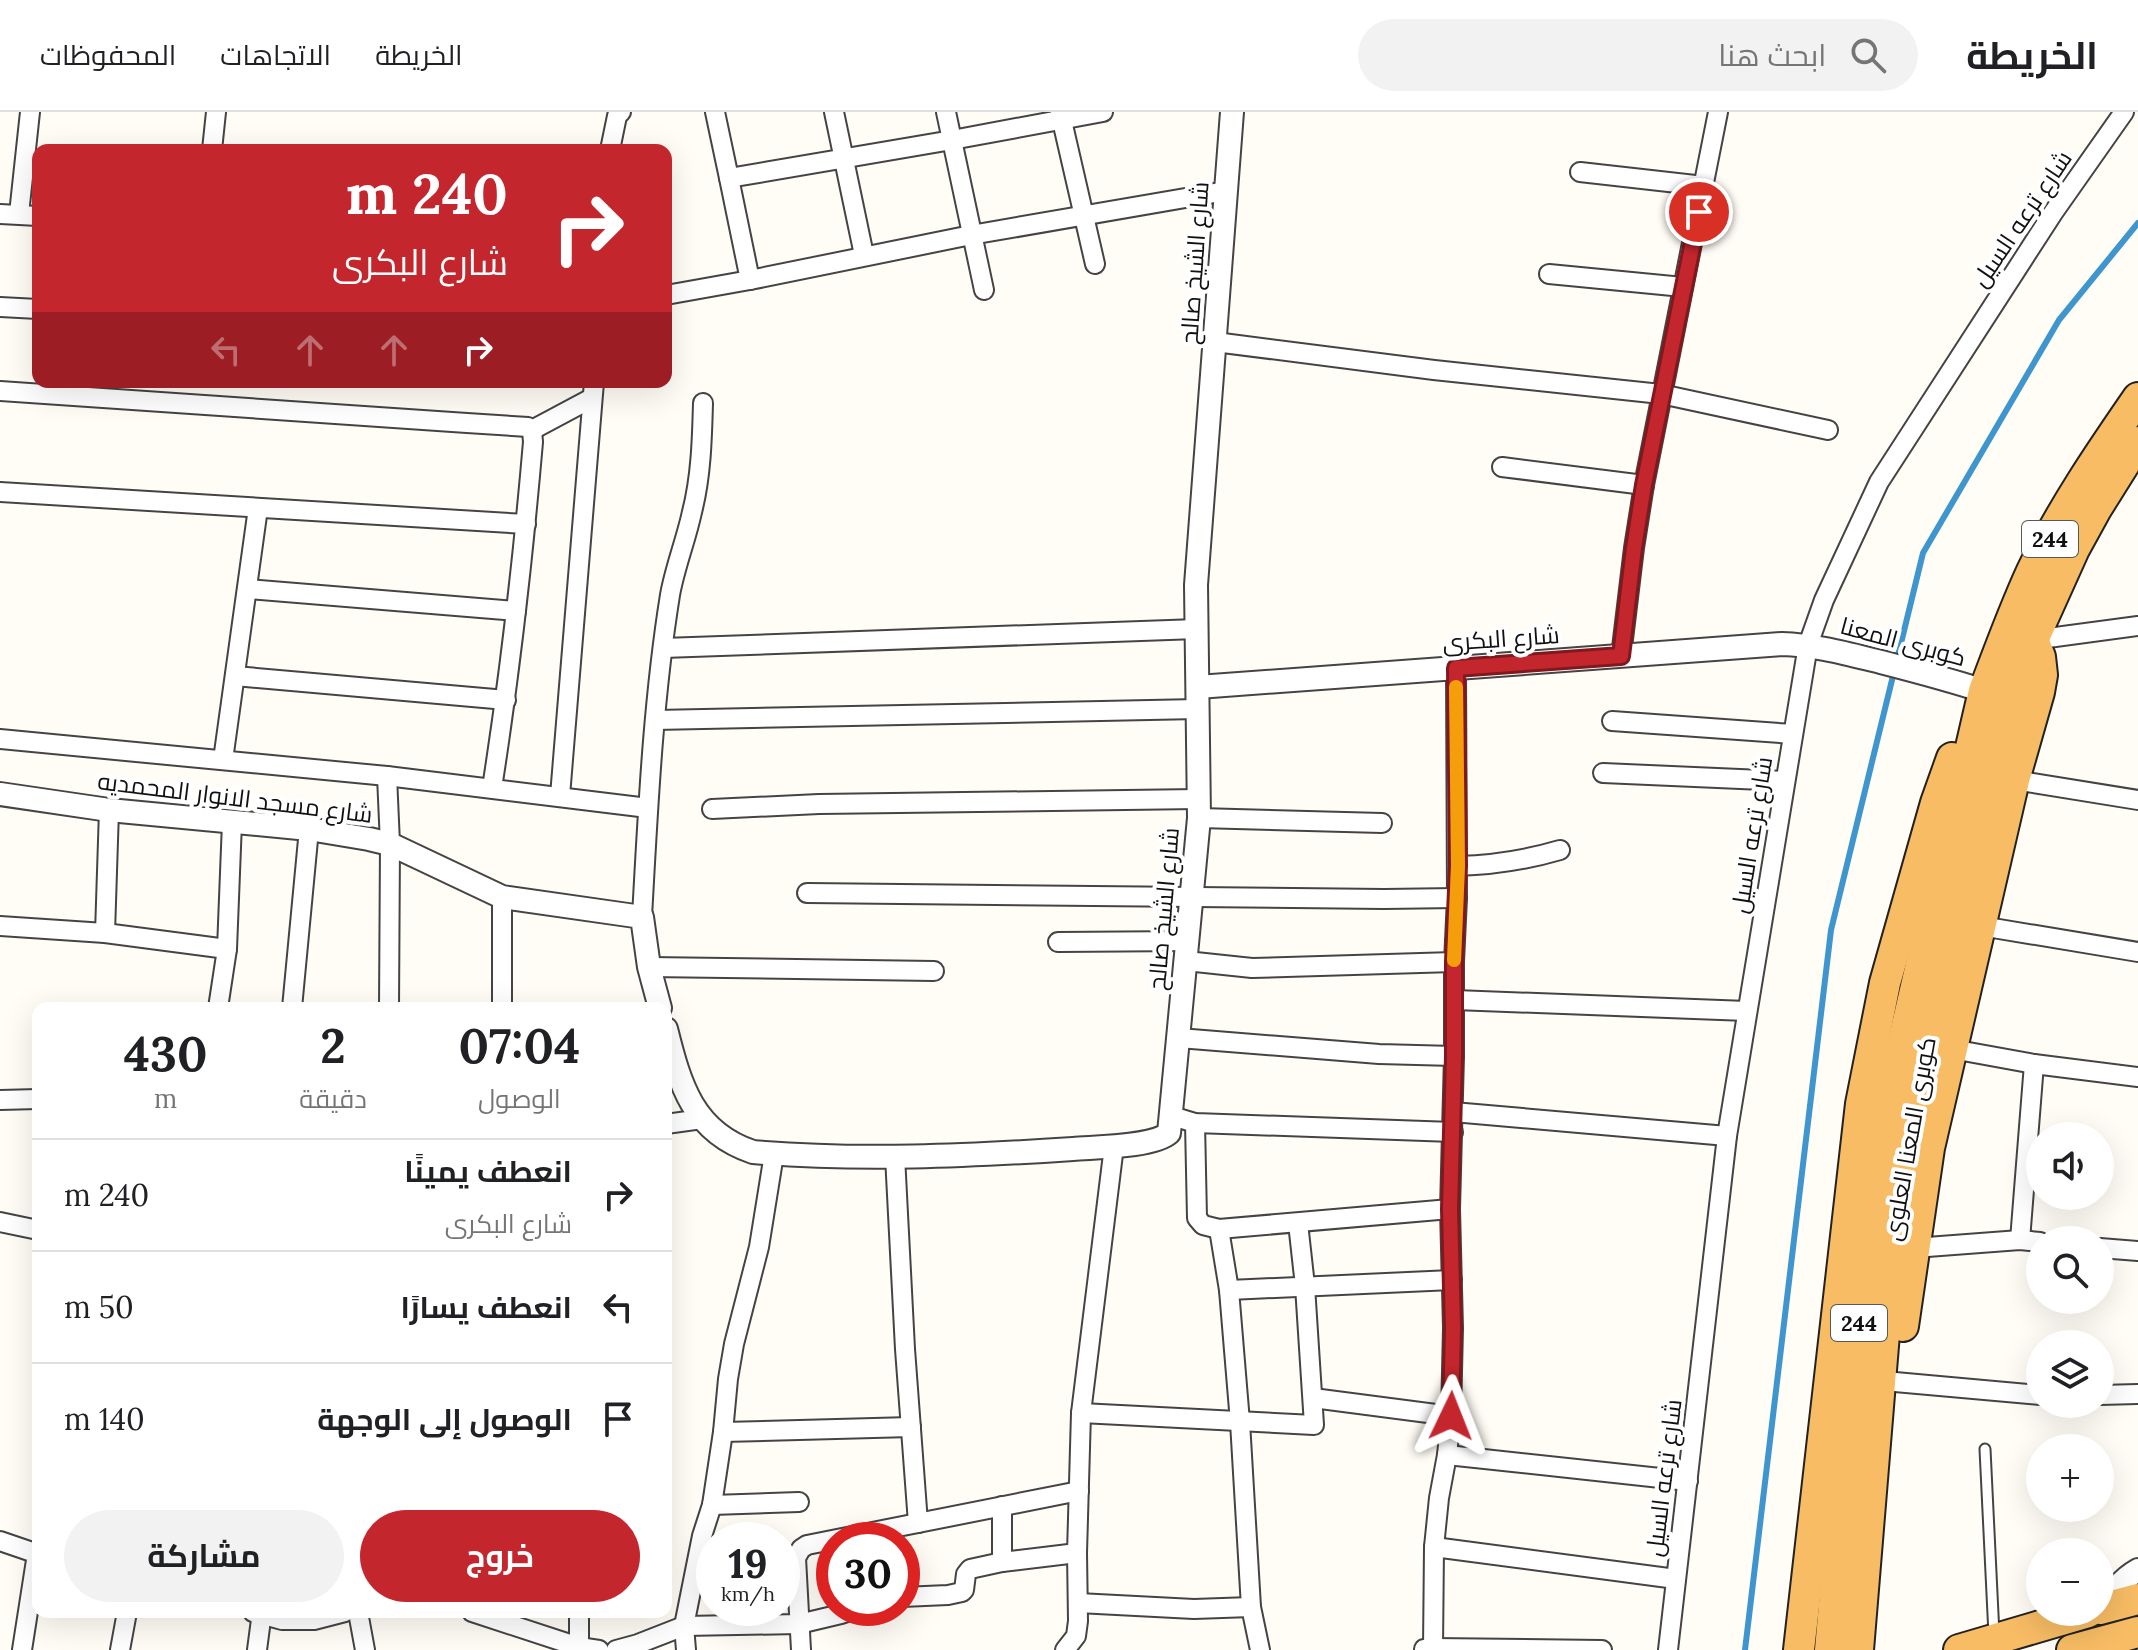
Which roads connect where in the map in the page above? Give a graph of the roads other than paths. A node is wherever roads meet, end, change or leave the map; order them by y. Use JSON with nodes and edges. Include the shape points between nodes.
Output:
{"nodes":[{"id":1,"x":30,"y":112,"type":"edge"},
{"id":2,"x":216,"y":112,"type":"edge"},
{"id":3,"x":621,"y":112,"type":"edge"},
{"id":4,"x":715,"y":112,"type":"edge"},
{"id":5,"x":834,"y":112,"type":"edge"},
{"id":6,"x":946,"y":112,"type":"edge"},
{"id":7,"x":1103,"y":112,"type":"edge"},
{"id":8,"x":1232,"y":112,"type":"edge"},
{"id":9,"x":1718,"y":112,"type":"edge"},
{"id":10,"x":2124,"y":112,"type":"edge"},
{"id":11,"x":1061,"y":116,"type":"edge"},
{"id":12,"x":952,"y":140,"type":"junction"},
{"id":13,"x":213,"y":144,"type":"edge"},
{"id":14,"x":611,"y":144,"type":"edge"},
{"id":15,"x":843,"y":158,"type":"junction"},
{"id":16,"x":1580,"y":172,"type":"dead end"},
{"id":17,"x":729,"y":178,"type":"junction"},
{"id":18,"x":1704,"y":186,"type":"junction"},
{"id":19,"x":1226,"y":191,"type":"junction"},
{"id":20,"x":0,"y":214,"type":"edge"},
{"id":21,"x":29,"y":215,"type":"edge"},
{"id":22,"x":1084,"y":215,"type":"junction"},
{"id":23,"x":971,"y":235,"type":"junction"},
{"id":24,"x":864,"y":255,"type":"junction"},
{"id":25,"x":1095,"y":264,"type":"dead end"},
{"id":26,"x":1549,"y":274,"type":"dead end"},
{"id":27,"x":750,"y":280,"type":"junction"},
{"id":28,"x":1683,"y":287,"type":"junction"},
{"id":29,"x":984,"y":290,"type":"dead end"},
{"id":30,"x":672,"y":294,"type":"edge"},
{"id":31,"x":0,"y":307,"type":"edge"},
{"id":32,"x":32,"y":309,"type":"edge"},
{"id":33,"x":1215,"y":342,"type":"junction"},
{"id":34,"x":593,"y":390,"type":"edge"},
{"id":35,"x":0,"y":391,"type":"edge"},
{"id":36,"x":1661,"y":394,"type":"junction"},
{"id":37,"x":2138,"y":398,"type":"edge"},
{"id":38,"x":703,"y":403,"type":"dead end"},
{"id":39,"x":532,"y":430,"type":"junction"},
{"id":40,"x":1828,"y":430,"type":"dead end"},
{"id":41,"x":2138,"y":442,"type":"edge"},
{"id":42,"x":1502,"y":467,"type":"dead end"},
{"id":43,"x":1644,"y":485,"type":"junction"},
{"id":44,"x":0,"y":492,"type":"edge"},
{"id":45,"x":258,"y":508,"type":"junction"},
{"id":46,"x":526,"y":524,"type":"junction"},
{"id":47,"x":248,"y":589,"type":"junction"},
{"id":48,"x":516,"y":611,"type":"junction"},
{"id":49,"x":2138,"y":626,"type":"edge"},
{"id":50,"x":1197,"y":629,"type":"junction"},
{"id":51,"x":2033,"y":640,"type":"junction"},
{"id":52,"x":1808,"y":645,"type":"junction"},
{"id":53,"x":663,"y":648,"type":"junction"},
{"id":54,"x":1621,"y":656,"type":"junction"},
{"id":55,"x":1456,"y":668,"type":"junction"},
{"id":56,"x":235,"y":676,"type":"junction"},
{"id":57,"x":1984,"y":691,"type":"junction"},
{"id":58,"x":1198,"y":698,"type":"junction"},
{"id":59,"x":506,"y":700,"type":"junction"},
{"id":60,"x":655,"y":720,"type":"junction"},
{"id":61,"x":1612,"y":721,"type":"dead end"},
{"id":62,"x":1793,"y":734,"type":"junction"},
{"id":63,"x":0,"y":739,"type":"edge"},
{"id":64,"x":223,"y":760,"type":"junction"},
{"id":65,"x":1603,"y":773,"type":"dead end"},
{"id":66,"x":387,"y":776,"type":"junction"},
{"id":67,"x":2014,"y":780,"type":"junction"},
{"id":68,"x":1785,"y":781,"type":"junction"},
{"id":69,"x":492,"y":788,"type":"junction"},
{"id":70,"x":0,"y":794,"type":"edge"},
{"id":71,"x":560,"y":796,"type":"junction"},
{"id":72,"x":2138,"y":800,"type":"edge"},
{"id":73,"x":648,"y":808,"type":"junction"},
{"id":74,"x":1198,"y":808,"type":"junction"},
{"id":75,"x":712,"y":809,"type":"dead end"},
{"id":76,"x":109,"y":810,"type":"junction"},
{"id":77,"x":232,"y":822,"type":"junction"},
{"id":78,"x":1382,"y":823,"type":"dead end"},
{"id":79,"x":309,"y":829,"type":"junction"},
{"id":80,"x":390,"y":844,"type":"junction"},
{"id":81,"x":1560,"y":850,"type":"dead end"},
{"id":82,"x":1458,"y":866,"type":"junction"},
{"id":83,"x":807,"y":893,"type":"dead end"},
{"id":84,"x":502,"y":897,"type":"junction"},
{"id":85,"x":1192,"y":897,"type":"junction"},
{"id":86,"x":1457,"y":898,"type":"junction"},
{"id":87,"x":642,"y":917,"type":"junction"},
{"id":88,"x":0,"y":926,"type":"edge"},
{"id":89,"x":1981,"y":926,"type":"junction"},
{"id":90,"x":105,"y":933,"type":"junction"},
{"id":91,"x":1058,"y":942,"type":"dead end"},
{"id":92,"x":227,"y":949,"type":"junction"},
{"id":93,"x":1186,"y":951,"type":"junction"},
{"id":94,"x":2138,"y":952,"type":"edge"},
{"id":95,"x":1454,"y":962,"type":"junction"},
{"id":96,"x":649,"y":967,"type":"junction"},
{"id":97,"x":934,"y":971,"type":"dead end"},
{"id":98,"x":1455,"y":1000,"type":"junction"},
{"id":99,"x":219,"y":1002,"type":"edge"},
{"id":100,"x":293,"y":1002,"type":"edge"},
{"id":101,"x":389,"y":1002,"type":"edge"},
{"id":102,"x":502,"y":1002,"type":"edge"},
{"id":103,"x":658,"y":1002,"type":"edge"},
{"id":104,"x":1924,"y":1002,"type":"junction"},
{"id":105,"x":1747,"y":1011,"type":"junction"},
{"id":106,"x":1179,"y":1038,"type":"junction"},
{"id":107,"x":1952,"y":1049,"type":"junction"},
{"id":108,"x":672,"y":1052,"type":"edge"},
{"id":109,"x":1454,"y":1056,"type":"junction"},
{"id":110,"x":2034,"y":1064,"type":"junction"},
{"id":111,"x":2138,"y":1077,"type":"edge"},
{"id":112,"x":32,"y":1099,"type":"edge"},
{"id":113,"x":0,"y":1100,"type":"edge"},
{"id":114,"x":1453,"y":1112,"type":"junction"},
{"id":115,"x":1172,"y":1116,"type":"junction"},
{"id":116,"x":702,"y":1119,"type":"junction"},
{"id":117,"x":672,"y":1123,"type":"edge"},
{"id":118,"x":1195,"y":1123,"type":"junction"},
{"id":119,"x":1453,"y":1132,"type":"junction"},
{"id":120,"x":1727,"y":1136,"type":"junction"},
{"id":121,"x":1114,"y":1146,"type":"junction"},
{"id":122,"x":774,"y":1154,"type":"junction"},
{"id":123,"x":895,"y":1156,"type":"junction"},
{"id":124,"x":1450,"y":1209,"type":"junction"},
{"id":125,"x":0,"y":1222,"type":"edge"},
{"id":126,"x":1298,"y":1223,"type":"junction"},
{"id":127,"x":32,"y":1229,"type":"edge"},
{"id":128,"x":1219,"y":1229,"type":"junction"},
{"id":129,"x":2020,"y":1240,"type":"junction"},
{"id":130,"x":2026,"y":1241,"type":"edge"},
{"id":131,"x":1914,"y":1248,"type":"junction"},
{"id":132,"x":2114,"y":1249,"type":"edge"},
{"id":133,"x":2138,"y":1251,"type":"edge"},
{"id":134,"x":1452,"y":1280,"type":"junction"},
{"id":135,"x":1305,"y":1286,"type":"junction"},
{"id":136,"x":1229,"y":1290,"type":"junction"},
{"id":137,"x":1895,"y":1382,"type":"junction"},
{"id":138,"x":2026,"y":1394,"type":"edge"},
{"id":139,"x":2138,"y":1394,"type":"edge"},
{"id":140,"x":2114,"y":1395,"type":"edge"},
{"id":141,"x":1313,"y":1398,"type":"junction"},
{"id":142,"x":1081,"y":1413,"type":"junction"},
{"id":143,"x":1451,"y":1416,"type":"junction"},
{"id":144,"x":1240,"y":1422,"type":"junction"},
{"id":145,"x":911,"y":1427,"type":"junction"},
{"id":146,"x":723,"y":1432,"type":"junction"},
{"id":147,"x":1985,"y":1449,"type":"dead end"},
{"id":148,"x":1447,"y":1455,"type":"junction"},
{"id":149,"x":1688,"y":1481,"type":"junction"},
{"id":150,"x":1079,"y":1491,"type":"junction"},
{"id":151,"x":799,"y":1502,"type":"dead end"},
{"id":152,"x":712,"y":1505,"type":"junction"},
{"id":153,"x":1002,"y":1506,"type":"junction"},
{"id":154,"x":918,"y":1522,"type":"edge"},
{"id":155,"x":920,"y":1523,"type":"edge"},
{"id":156,"x":0,"y":1541,"type":"edge"},
{"id":157,"x":1434,"y":1547,"type":"junction"},
{"id":158,"x":32,"y":1552,"type":"edge"},
{"id":159,"x":1077,"y":1553,"type":"junction"},
{"id":160,"x":1002,"y":1562,"type":"junction"},
{"id":161,"x":2138,"y":1570,"type":"edge"},
{"id":162,"x":1676,"y":1579,"type":"junction"},
{"id":163,"x":32,"y":1586,"type":"edge"},
{"id":164,"x":2114,"y":1591,"type":"edge"},
{"id":165,"x":920,"y":1596,"type":"edge"},
{"id":166,"x":2138,"y":1599,"type":"edge"},
{"id":167,"x":1078,"y":1603,"type":"junction"},
{"id":168,"x":2114,"y":1605,"type":"edge"},
{"id":169,"x":1251,"y":1607,"type":"junction"},
{"id":170,"x":126,"y":1618,"type":"edge"},
{"id":171,"x":259,"y":1618,"type":"edge"},
{"id":172,"x":275,"y":1618,"type":"edge"},
{"id":173,"x":322,"y":1618,"type":"edge"},
{"id":174,"x":359,"y":1618,"type":"edge"},
{"id":175,"x":490,"y":1618,"type":"edge"},
{"id":176,"x":579,"y":1618,"type":"edge"},
{"id":177,"x":684,"y":1626,"type":"junction"},
{"id":178,"x":696,"y":1626,"type":"edge"},
{"id":179,"x":799,"y":1626,"type":"edge"},
{"id":180,"x":2037,"y":1626,"type":"edge"},
{"id":181,"x":2138,"y":1632,"type":"edge"},
{"id":182,"x":1994,"y":1638,"type":"junction"},
{"id":183,"x":579,"y":1647,"type":"junction"},
{"id":184,"x":1427,"y":1649,"type":"edge"},
{"id":185,"x":1485,"y":1649,"type":"edge"},
{"id":186,"x":22,"y":1650,"type":"edge"},
{"id":187,"x":120,"y":1650,"type":"edge"},
{"id":188,"x":257,"y":1650,"type":"edge"},
{"id":189,"x":365,"y":1650,"type":"edge"},
{"id":190,"x":599,"y":1650,"type":"edge"},
{"id":191,"x":616,"y":1650,"type":"edge"},
{"id":192,"x":686,"y":1650,"type":"edge"},
{"id":193,"x":801,"y":1650,"type":"edge"},
{"id":194,"x":1065,"y":1650,"type":"edge"},
{"id":195,"x":1260,"y":1650,"type":"edge"},
{"id":196,"x":1602,"y":1650,"type":"edge"},
{"id":197,"x":1668,"y":1650,"type":"edge"},
{"id":198,"x":1799,"y":1650,"type":"edge"},
{"id":199,"x":1830,"y":1650,"type":"edge"},
{"id":200,"x":1858,"y":1650,"type":"edge"},
{"id":201,"x":1869,"y":1650,"type":"edge"},
{"id":202,"x":1959,"y":1650,"type":"edge"},
{"id":203,"x":2072,"y":1650,"type":"edge"}],
"edges":[{"from":1,"to":21,"type":"street"},
{"from":2,"to":13,"type":"street"},
{"from":3,"to":14,"type":"street"},
{"from":4,"to":17,"type":"street"},
{"from":5,"to":15,"type":"street"},
{"from":6,"to":12,"type":"street"},
{"from":7,"to":11,"type":"street"},
{"from":8,"to":19,"type":"street","name":"شارع الشيخ صالح"},
{"from":9,"to":18,"type":"street"},
{"from":10,"to":52,"type":"street","name":"شارع ترعه السيل","via":[[1879,482]]},
{"from":11,"to":12,"type":"street"},
{"from":11,"to":22,"type":"street"},
{"from":12,"to":15,"type":"street"},
{"from":12,"to":23,"type":"street"},
{"from":15,"to":17,"type":"street"},
{"from":15,"to":24,"type":"street"},
{"from":16,"to":18,"type":"street"},
{"from":17,"to":27,"type":"street"},
{"from":18,"to":28,"type":"street"},
{"from":19,"to":22,"type":"street"},
{"from":19,"to":33,"type":"street","name":"شارع الشيخ صالح"},
{"from":20,"to":21,"type":"street"},
{"from":22,"to":23,"type":"street"},
{"from":22,"to":25,"type":"street"},
{"from":23,"to":24,"type":"street"},
{"from":23,"to":29,"type":"street"},
{"from":24,"to":27,"type":"street"},
{"from":26,"to":28,"type":"street"},
{"from":27,"to":30,"type":"street"},
{"from":28,"to":36,"type":"street"},
{"from":31,"to":32,"type":"street"},
{"from":33,"to":36,"type":"street"},
{"from":33,"to":50,"type":"street","name":"شارع الشيخ صالح"},
{"from":34,"to":39,"type":"street"},
{"from":34,"to":71,"type":"street"},
{"from":35,"to":39,"type":"street"},
{"from":36,"to":40,"type":"street"},
{"from":36,"to":43,"type":"street"},
{"from":37,"to":57,"type":"highway","number":"244","via":[[2032,571]]},
{"from":38,"to":53,"type":"street","via":[[696,495],[674,576]]},
{"from":39,"to":46,"type":"street"},
{"from":41,"to":51,"type":"highway","number":"244","via":[[2074,549]]},
{"from":42,"to":43,"type":"street"},
{"from":43,"to":54,"type":"street"},
{"from":44,"to":45,"type":"street"},
{"from":45,"to":46,"type":"street"},
{"from":45,"to":47,"type":"street"},
{"from":46,"to":48,"type":"street"},
{"from":47,"to":48,"type":"street"},
{"from":47,"to":56,"type":"street"},
{"from":48,"to":59,"type":"street"},
{"from":49,"to":51,"type":"street"},
{"from":50,"to":53,"type":"street"},
{"from":50,"to":58,"type":"street","name":"شارع الشيخ صالح"},
{"from":51,"to":67,"type":"highway","via":[[2042,675]]},
{"from":51,"to":104,"type":"highway","name":"كوبرى المعنا العلوى","number":"244"},
{"from":52,"to":54,"type":"street","name":"شارع البكرى"},
{"from":52,"to":57,"type":"street","name":"كوبرى المعنا"},
{"from":52,"to":62,"type":"street","name":"شارع ترعه السيل"},
{"from":53,"to":60,"type":"street"},
{"from":54,"to":55,"type":"street","name":"شارع البكرى"},
{"from":55,"to":58,"type":"street","name":"شارع البكرى"},
{"from":55,"to":82,"type":"street"},
{"from":56,"to":59,"type":"street"},
{"from":56,"to":64,"type":"street"},
{"from":57,"to":104,"type":"highway","name":"كوبرى المعنا العلوى","number":"244"},
{"from":57,"to":198,"type":"highway","via":[[1936,803],[1872,1043]]},
{"from":58,"to":60,"type":"street"},
{"from":58,"to":74,"type":"street","name":"شارع الشيخ صالح"},
{"from":59,"to":69,"type":"street"},
{"from":60,"to":73,"type":"street"},
{"from":61,"to":62,"type":"street"},
{"from":62,"to":68,"type":"street","name":"شارع ترعه السيل"},
{"from":63,"to":64,"type":"street"},
{"from":64,"to":66,"type":"street"},
{"from":65,"to":68,"type":"street"},
{"from":66,"to":69,"type":"street"},
{"from":66,"to":80,"type":"street"},
{"from":67,"to":72,"type":"street"},
{"from":67,"to":89,"type":"highway"},
{"from":68,"to":105,"type":"street","name":"شارع ترعه السيل"},
{"from":69,"to":71,"type":"street"},
{"from":70,"to":76,"type":"street","name":"شارع مسجد الانوار المحمديه"},
{"from":71,"to":73,"type":"street"},
{"from":73,"to":87,"type":"street"},
{"from":74,"to":75,"type":"street","via":[[819,804]]},
{"from":74,"to":78,"type":"street"},
{"from":74,"to":85,"type":"street","name":"شارع الشيخ صالح"},
{"from":76,"to":77,"type":"street","name":"شارع مسجد الانوار المحمديه"},
{"from":76,"to":90,"type":"street"},
{"from":77,"to":79,"type":"street","name":"شارع مسجد الانوار المحمديه"},
{"from":77,"to":92,"type":"street"},
{"from":79,"to":80,"type":"street","name":"شارع مسجد الانوار المحمديه"},
{"from":79,"to":100,"type":"street"},
{"from":80,"to":84,"type":"street","name":"شارع مسجد الانوار المحمديه"},
{"from":80,"to":101,"type":"street"},
{"from":81,"to":82,"type":"street","via":[[1529,859]]},
{"from":82,"to":86,"type":"street"},
{"from":83,"to":85,"type":"street"},
{"from":84,"to":87,"type":"street","name":"شارع مسجد الانوار المحمديه"},
{"from":84,"to":102,"type":"street"},
{"from":85,"to":86,"type":"street"},
{"from":85,"to":93,"type":"street","name":"شارع الشيخ صالح"},
{"from":86,"to":95,"type":"street"},
{"from":87,"to":96,"type":"street"},
{"from":88,"to":90,"type":"street"},
{"from":89,"to":94,"type":"street"},
{"from":89,"to":107,"type":"highway"},
{"from":90,"to":92,"type":"street"},
{"from":91,"to":93,"type":"street"},
{"from":92,"to":99,"type":"street"},
{"from":93,"to":95,"type":"street","via":[[1252,968]]},
{"from":93,"to":106,"type":"street","name":"شارع الشيخ صالح"},
{"from":95,"to":98,"type":"street"},
{"from":96,"to":97,"type":"street"},
{"from":96,"to":103,"type":"street"},
{"from":98,"to":105,"type":"street"},
{"from":98,"to":109,"type":"street"},
{"from":104,"to":199,"type":"highway","name":"كوبرى المعنا العلوى","number":"244","via":[[1886,1122],[1867,1246]]},
{"from":104,"to":200,"type":"highway","name":"كوبرى المعنا العلوى","number":"244","via":[[1893,1224]]},
{"from":105,"to":120,"type":"street","name":"شارع ترعه السيل"},
{"from":106,"to":109,"type":"street"},
{"from":106,"to":115,"type":"street","name":"شارع الشيخ صالح"},
{"from":107,"to":110,"type":"street"},
{"from":107,"to":131,"type":"highway","via":[[1929,1148]]},
{"from":108,"to":116,"type":"street"},
{"from":109,"to":114,"type":"street"},
{"from":110,"to":111,"type":"street"},
{"from":110,"to":129,"type":"street"},
{"from":112,"to":113,"type":"street"},
{"from":114,"to":119,"type":"street"},
{"from":114,"to":120,"type":"street"},
{"from":115,"to":118,"type":"street"},
{"from":115,"to":121,"type":"street","via":[[1165,1137]]},
{"from":116,"to":117,"type":"street"},
{"from":116,"to":122,"type":"street","via":[[733,1145]]},
{"from":118,"to":119,"type":"street"},
{"from":118,"to":128,"type":"street","via":[[1197,1218]]},
{"from":119,"to":124,"type":"street"},
{"from":120,"to":149,"type":"street","name":"شارع ترعه السيل"},
{"from":121,"to":123,"type":"street"},
{"from":121,"to":142,"type":"street"},
{"from":122,"to":123,"type":"street"},
{"from":122,"to":146,"type":"street","via":[[759,1247],[734,1344]]},
{"from":123,"to":145,"type":"street"},
{"from":124,"to":126,"type":"street"},
{"from":124,"to":134,"type":"street"},
{"from":125,"to":127,"type":"street"},
{"from":126,"to":128,"type":"street"},
{"from":126,"to":135,"type":"street"},
{"from":128,"to":136,"type":"street"},
{"from":129,"to":130,"type":"street"},
{"from":129,"to":131,"type":"street"},
{"from":131,"to":137,"type":"highway"},
{"from":132,"to":133,"type":"street"},
{"from":134,"to":135,"type":"street"},
{"from":134,"to":143,"type":"street"},
{"from":135,"to":136,"type":"street"},
{"from":135,"to":141,"type":"street"},
{"from":136,"to":144,"type":"street"},
{"from":137,"to":138,"type":"street"},
{"from":137,"to":201,"type":"highway"},
{"from":139,"to":140,"type":"street"},
{"from":141,"to":143,"type":"street"},
{"from":141,"to":144,"type":"street","via":[[1314,1425]]},
{"from":142,"to":144,"type":"street"},
{"from":142,"to":150,"type":"street"},
{"from":143,"to":148,"type":"street"},
{"from":144,"to":169,"type":"street"},
{"from":145,"to":146,"type":"street"},
{"from":145,"to":154,"type":"street"},
{"from":146,"to":152,"type":"street"},
{"from":147,"to":182,"type":"lane"},
{"from":148,"to":149,"type":"street"},
{"from":148,"to":157,"type":"street"},
{"from":149,"to":162,"type":"street","name":"شارع ترعه السيل"},
{"from":150,"to":153,"type":"street"},
{"from":150,"to":159,"type":"street"},
{"from":151,"to":152,"type":"street"},
{"from":152,"to":177,"type":"street"},
{"from":153,"to":155,"type":"street"},
{"from":153,"to":160,"type":"street"},
{"from":156,"to":158,"type":"street"},
{"from":157,"to":162,"type":"street"},
{"from":157,"to":184,"type":"street"},
{"from":159,"to":160,"type":"street"},
{"from":159,"to":167,"type":"street"},
{"from":160,"to":165,"type":"street","via":[[970,1569],[964,1590],[957,1594]]},
{"from":161,"to":164,"type":"street"},
{"from":162,"to":197,"type":"street","name":"شارع ترعه السيل"},
{"from":163,"to":186,"type":"street"},
{"from":166,"to":168,"type":"highway"},
{"from":167,"to":169,"type":"street"},
{"from":167,"to":194,"type":"street","via":[[1076,1636]]},
{"from":169,"to":195,"type":"street"},
{"from":170,"to":187,"type":"street"},
{"from":171,"to":188,"type":"street"},
{"from":172,"to":173,"type":"street"},
{"from":174,"to":189,"type":"street"},
{"from":175,"to":183,"type":"street"},
{"from":176,"to":183,"type":"street"},
{"from":177,"to":178,"type":"street"},
{"from":177,"to":191,"type":"street"},
{"from":177,"to":192,"type":"street"},
{"from":179,"to":193,"type":"street"},
{"from":180,"to":182,"type":"highway"},
{"from":181,"to":203,"type":"highway"},
{"from":182,"to":202,"type":"highway"},
{"from":183,"to":190,"type":"street"},
{"from":184,"to":185,"type":"street"},
{"from":185,"to":196,"type":"street"}]}
